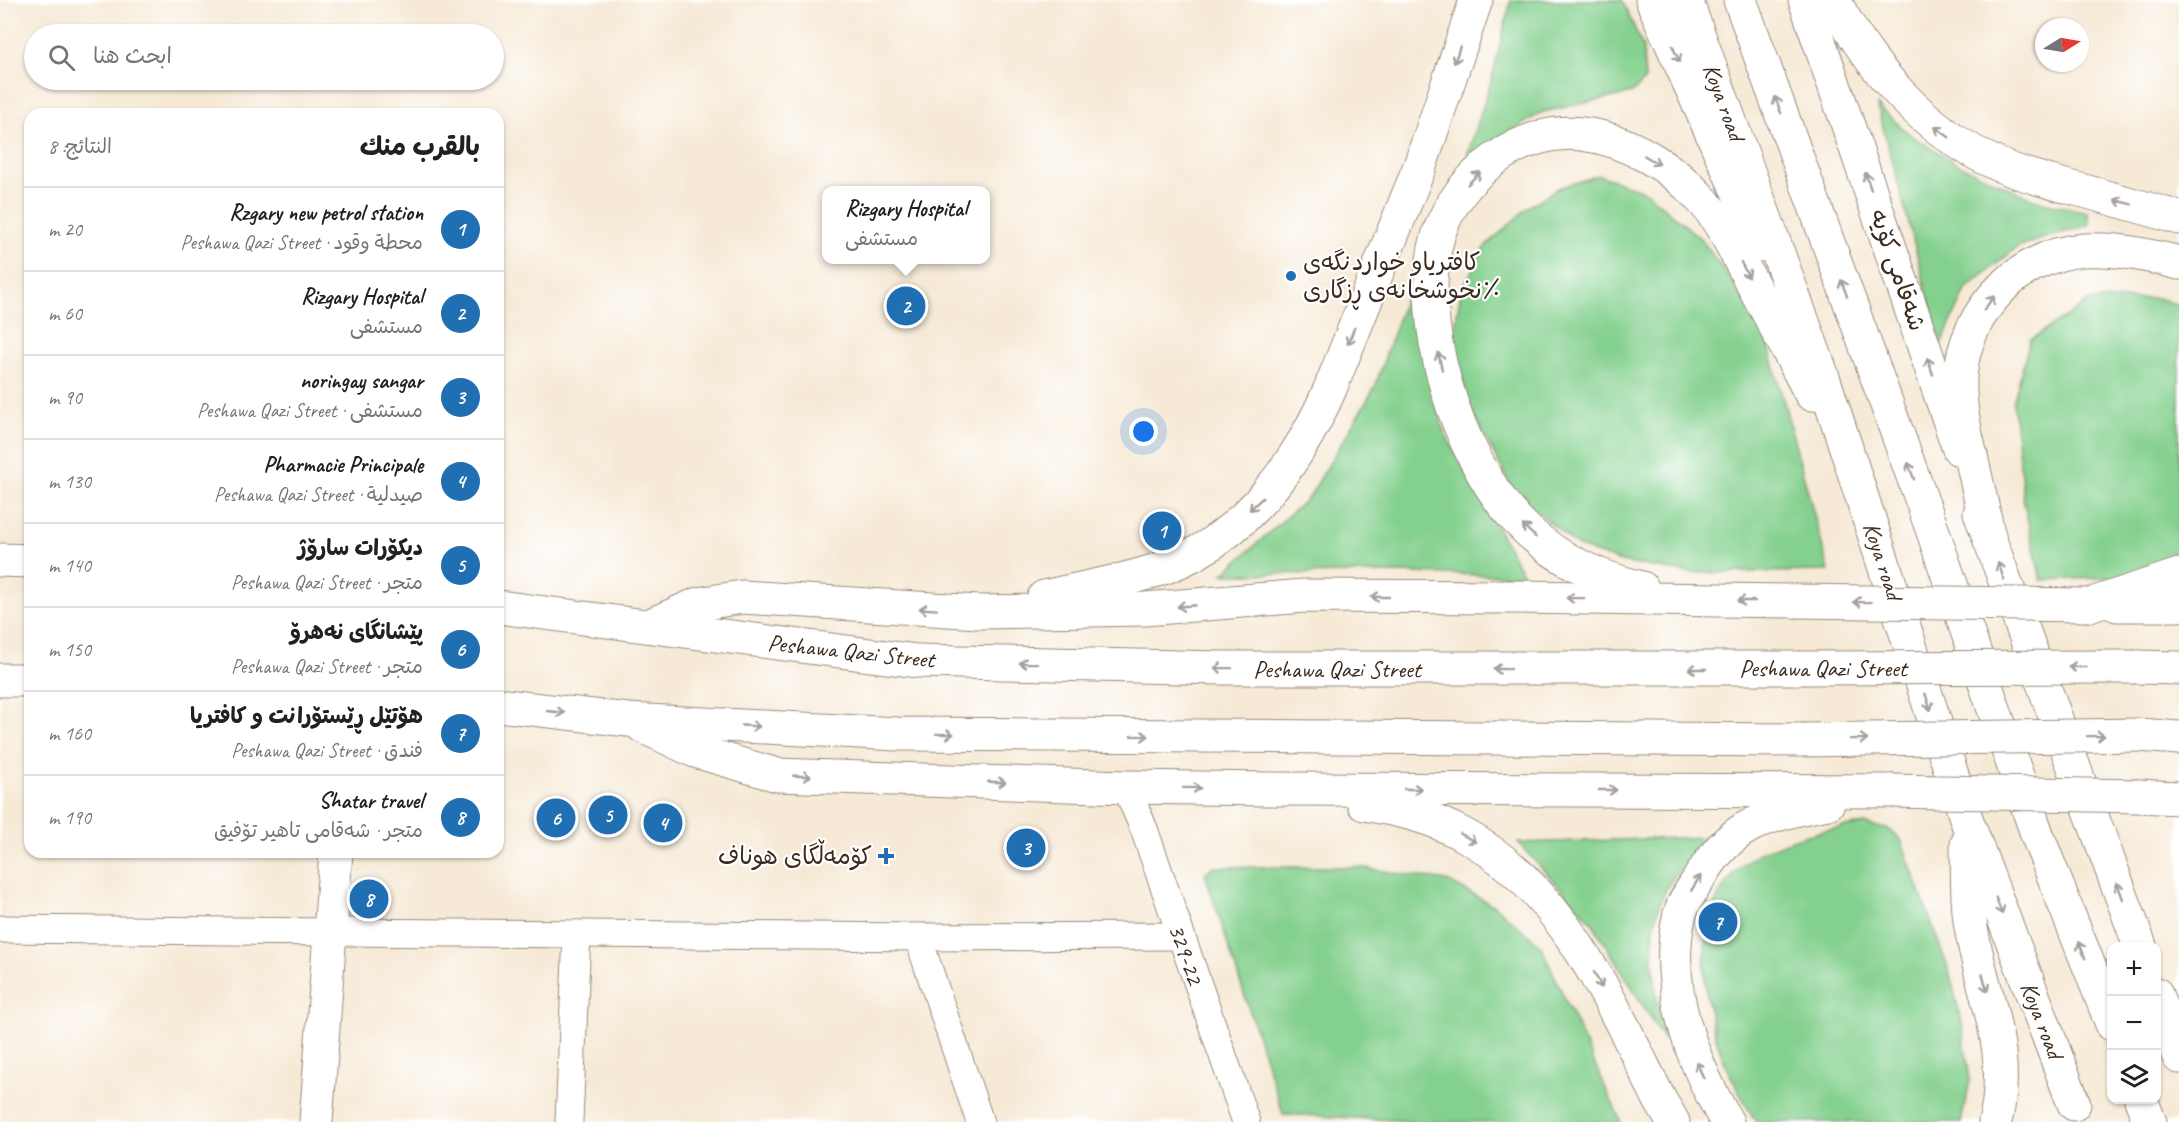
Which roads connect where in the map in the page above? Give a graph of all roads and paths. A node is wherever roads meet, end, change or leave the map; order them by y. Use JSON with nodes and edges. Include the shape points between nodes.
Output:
{"nodes":[{"id":1,"x":1476,"y":0,"type":"edge"},
{"id":2,"x":1652,"y":0,"type":"edge"},
{"id":3,"x":1686,"y":0,"type":"edge"},
{"id":4,"x":1740,"y":0,"type":"edge"},
{"id":5,"x":1805,"y":0,"type":"edge"},
{"id":6,"x":1834,"y":0,"type":"edge"},
{"id":7,"x":2179,"y":218,"type":"edge"},
{"id":8,"x":2179,"y":263,"type":"edge"},
{"id":9,"x":1822,"y":377,"type":"junction"},
{"id":10,"x":1855,"y":476,"type":"junction"},
{"id":11,"x":1990,"y":541,"type":"junction"},
{"id":12,"x":0,"y":560,"type":"edge"},
{"id":13,"x":24,"y":561,"type":"edge"},
{"id":14,"x":2179,"y":575,"type":"edge"},
{"id":15,"x":1697,"y":601,"type":"junction"},
{"id":16,"x":2089,"y":605,"type":"junction"},
{"id":17,"x":2179,"y":605,"type":"edge"},
{"id":18,"x":504,"y":608,"type":"edge"},
{"id":19,"x":979,"y":612,"type":"junction"},
{"id":20,"x":647,"y":626,"type":"junction"},
{"id":21,"x":2179,"y":668,"type":"edge"},
{"id":22,"x":0,"y":680,"type":"edge"},
{"id":23,"x":24,"y":680,"type":"edge"},
{"id":24,"x":504,"y":706,"type":"edge"},
{"id":25,"x":628,"y":720,"type":"junction"},
{"id":26,"x":2179,"y":738,"type":"edge"},
{"id":27,"x":1126,"y":787,"type":"junction"},
{"id":28,"x":1270,"y":789,"type":"junction"},
{"id":29,"x":1891,"y":790,"type":"junction"},
{"id":30,"x":2179,"y":798,"type":"edge"},
{"id":31,"x":1967,"y":821,"type":"junction"},
{"id":32,"x":336,"y":858,"type":"edge"},
{"id":33,"x":0,"y":929,"type":"edge"},
{"id":34,"x":330,"y":932,"type":"junction"},
{"id":35,"x":577,"y":934,"type":"junction"},
{"id":36,"x":1179,"y":936,"type":"junction"},
{"id":37,"x":918,"y":937,"type":"junction"},
{"id":38,"x":2139,"y":942,"type":"edge"},
{"id":39,"x":2158,"y":996,"type":"edge"},
{"id":40,"x":2107,"y":1011,"type":"edge"},
{"id":41,"x":2179,"y":1057,"type":"edge"},
{"id":42,"x":2143,"y":1104,"type":"edge"},
{"id":43,"x":2078,"y":1113,"type":"edge"},
{"id":44,"x":316,"y":1122,"type":"edge"},
{"id":45,"x":569,"y":1122,"type":"edge"},
{"id":46,"x":980,"y":1122,"type":"edge"},
{"id":47,"x":1246,"y":1122,"type":"edge"},
{"id":48,"x":1673,"y":1122,"type":"edge"},
{"id":49,"x":1727,"y":1122,"type":"edge"},
{"id":50,"x":1995,"y":1122,"type":"edge"},
{"id":51,"x":2150,"y":1122,"type":"edge"}],
"edges":[{"from":1,"to":19,"type":"main road","one_way":true,"via":[[1420,166],[1317,419],[1284,474],[1224,534],[1187,557],[1147,573]]},
{"from":2,"to":9,"type":"main road","one_way":true},
{"from":3,"to":9,"type":"main road","name":"Koya road"},
{"from":40,"to":4,"type":"main road","name":"Koya road","one_way":true,"via":[[2038,837],[1931,526]]},
{"from":11,"to":5,"type":"main road","name":"شەقامی کۆیە","one_way":true},
{"from":7,"to":6,"type":"main road","one_way":true,"via":[[2035,178],[1996,164],[1959,144],[1896,91],[1863,48]]},
{"from":11,"to":8,"type":"main road","one_way":true,"via":[[1960,394],[1963,356],[1987,304],[2018,274],[2060,254],[2107,250]]},
{"from":9,"to":10,"type":"main road","name":"Koya road"},
{"from":15,"to":10,"type":"main road","one_way":true,"via":[[1618,583],[1564,558],[1517,520],[1482,472],[1445,382],[1431,295],[1440,232],[1450,208],[1484,167],[1529,142],[1581,134],[1646,156],[1685,183],[1717,218]]},
{"from":10,"to":31,"type":"main road","name":"Koya road","one_way":true},
{"from":38,"to":11,"type":"main road","one_way":true},
{"from":12,"to":13,"type":"main road"},
{"from":14,"to":16,"type":"main road"},
{"from":16,"to":15,"type":"main road","one_way":true,"bridge":true},
{"from":15,"to":19,"type":"main road","one_way":true,"via":[[1304,596],[1145,609]]},
{"from":16,"to":17,"type":"main road"},
{"from":18,"to":20,"type":"main road","name":"Peshawa Qazi Street"},
{"from":19,"to":20,"type":"main road","one_way":true,"via":[[742,597],[698,604]]},
{"from":21,"to":20,"type":"main road","name":"Peshawa Qazi Street","one_way":true,"bridge":true,"via":[[1222,668],[917,661]]},
{"from":22,"to":23,"type":"main road"},
{"from":24,"to":25,"type":"main road","one_way":true},
{"from":25,"to":26,"type":"main road","one_way":true,"bridge":true,"via":[[898,734],[1801,740],[2139,735]]},
{"from":25,"to":27,"type":"main road","one_way":true,"via":[[695,751],[777,775]]},
{"from":27,"to":28,"type":"main road","one_way":true},
{"from":27,"to":36,"type":"street","name":"329-22"},
{"from":28,"to":29,"type":"main road","one_way":true},
{"from":28,"to":48,"type":"main road","one_way":true,"via":[[1390,808],[1422,817],[1453,829],[1512,869],[1565,926],[1586,958]]},
{"from":29,"to":30,"type":"main road","bridge":true},
{"from":49,"to":29,"type":"main road","one_way":true,"via":[[1696,1061],[1678,989],[1674,960],[1679,916],[1690,892],[1718,851],[1746,828],[1775,816]]},
{"from":31,"to":43,"type":"main road","name":"Koya road","one_way":true},
{"from":31,"to":50,"type":"main road","one_way":true,"via":[[1970,926],[1991,1006],[2001,1066]]},
{"from":32,"to":34,"type":"main road"},
{"from":33,"to":34,"type":"street"},
{"from":34,"to":35,"type":"street"},
{"from":34,"to":44,"type":"main road"},
{"from":35,"to":37,"type":"street"},
{"from":35,"to":45,"type":"street"},
{"from":36,"to":37,"type":"street"},
{"from":36,"to":47,"type":"street","name":"329-22"},
{"from":37,"to":46,"type":"street"},
{"from":39,"to":41,"type":"main road"},
{"from":42,"to":51,"type":"main road"}]}
